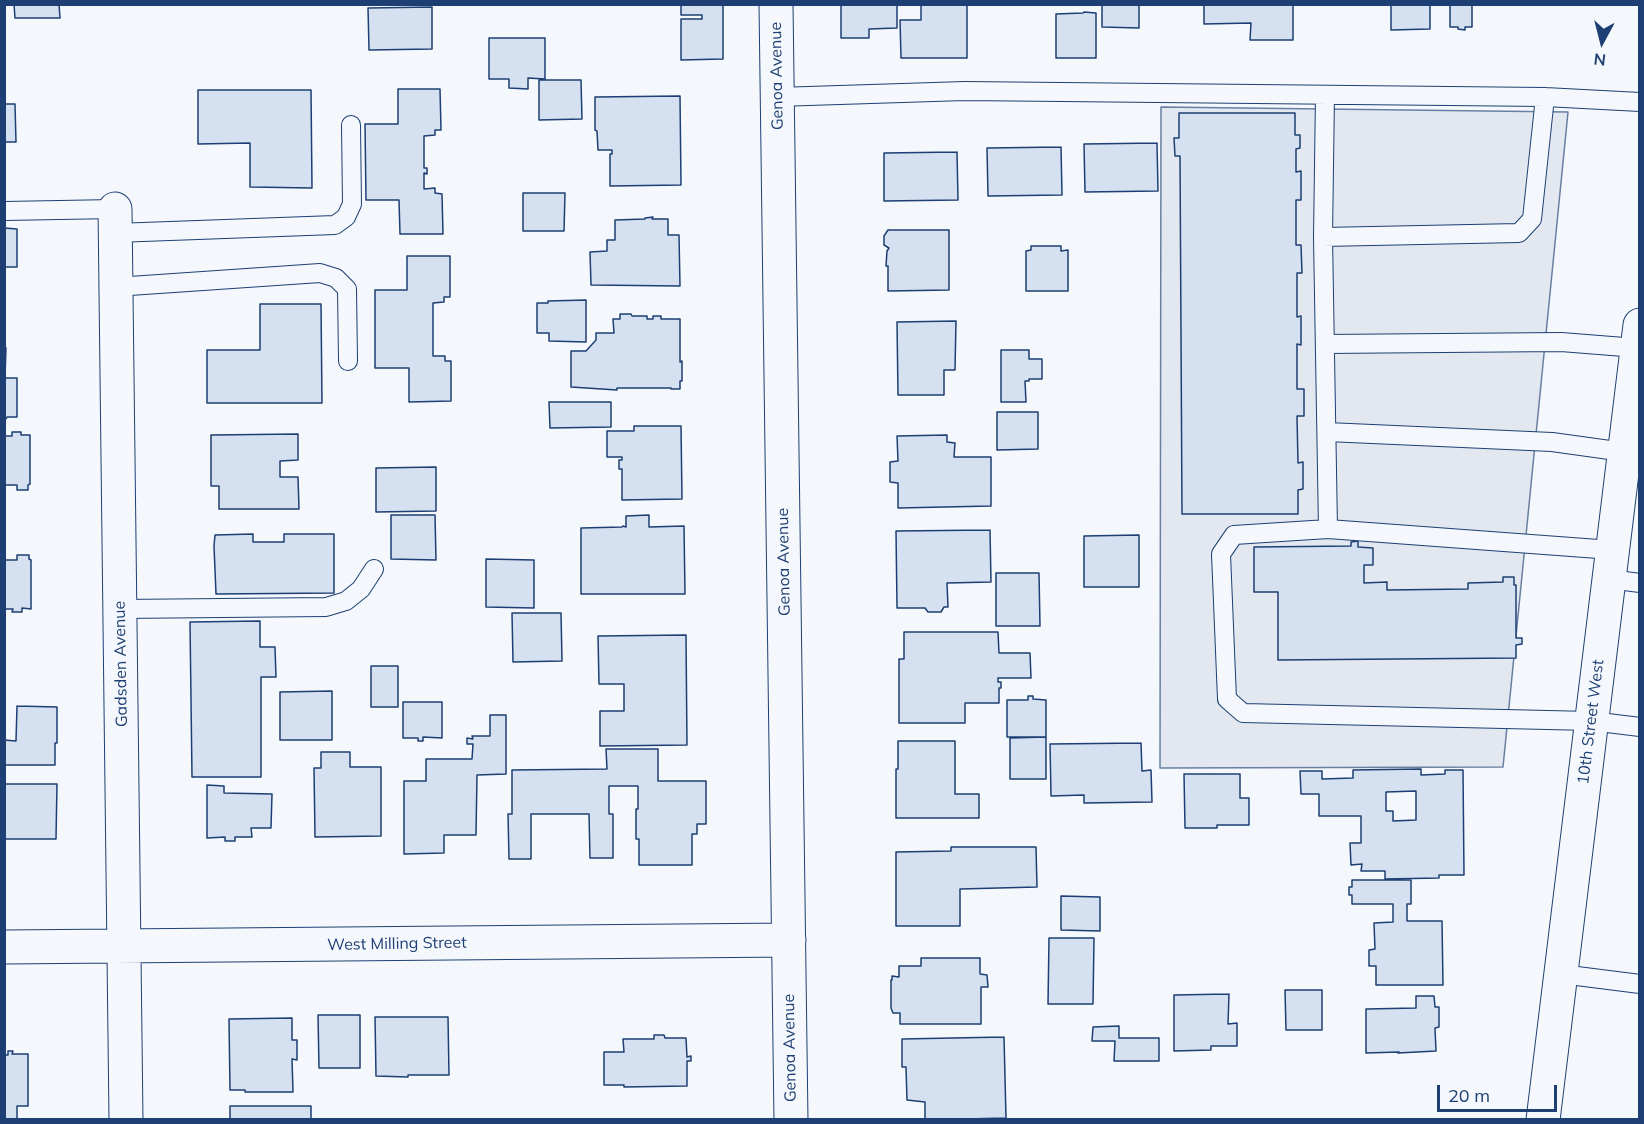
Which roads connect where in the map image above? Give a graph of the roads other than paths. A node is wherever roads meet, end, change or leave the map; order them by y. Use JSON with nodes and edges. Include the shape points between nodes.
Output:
{"nodes":[{"id":1,"x":776,"y":4,"type":"edge"},
{"id":2,"x":1325,"y":95,"type":"junction"},
{"id":3,"x":777,"y":97,"type":"junction"},
{"id":4,"x":1545,"y":97,"type":"junction"},
{"id":5,"x":1640,"y":102,"type":"edge"},
{"id":6,"x":351,"y":125,"type":"dead end"},
{"id":7,"x":4,"y":211,"type":"edge"},
{"id":8,"x":115,"y":221,"type":"junction"},
{"id":9,"x":1323,"y":237,"type":"junction"},
{"id":10,"x":115,"y":287,"type":"junction"},
{"id":11,"x":1638,"y":336,"type":"edge"},
{"id":12,"x":1325,"y":344,"type":"junction"},
{"id":13,"x":348,"y":361,"type":"dead end"},
{"id":14,"x":1327,"y":432,"type":"junction"},
{"id":15,"x":1624,"y":452,"type":"junction"},
{"id":16,"x":1328,"y":530,"type":"junction"},
{"id":17,"x":374,"y":569,"type":"dead end"},
{"id":18,"x":1620,"y":570,"type":"edge"},
{"id":19,"x":120,"y":609,"type":"junction"},
{"id":20,"x":1591,"y":721,"type":"junction"},
{"id":21,"x":1640,"y":727,"type":"edge"},
{"id":22,"x":789,"y":940,"type":"junction"},
{"id":23,"x":125,"y":946,"type":"junction"},
{"id":24,"x":4,"y":947,"type":"edge"},
{"id":25,"x":1561,"y":975,"type":"junction"},
{"id":26,"x":1640,"y":984,"type":"edge"},
{"id":27,"x":126,"y":1119,"type":"edge"},
{"id":28,"x":791,"y":1119,"type":"edge"},
{"id":29,"x":1543,"y":1119,"type":"edge"}],
"edges":[{"from":1,"to":3,"type":"street","name":"Genoa Avenue"},
{"from":2,"to":3,"type":"lane","via":[[965,91]]},
{"from":2,"to":4,"type":"lane"},
{"from":2,"to":9,"type":"lane"},
{"from":3,"to":22,"type":"street","name":"Genoa Avenue"},
{"from":4,"to":5,"type":"lane"},
{"from":4,"to":9,"type":"lane","via":[[1532,219],[1519,233]]},
{"from":6,"to":8,"type":"lane","via":[[352,204],[346,217],[335,225]]},
{"from":7,"to":8,"type":"lane"},
{"from":8,"to":10,"type":"street","name":"Gadsden Avenue"},
{"from":9,"to":12,"type":"lane"},
{"from":10,"to":13,"type":"lane","via":[[328,275],[347,289]]},
{"from":10,"to":19,"type":"street","name":"Gadsden Avenue"},
{"from":11,"to":12,"type":"lane","via":[[1561,342]]},
{"from":11,"to":15,"type":"street","name":"10th Street West"},
{"from":12,"to":14,"type":"lane"},
{"from":14,"to":15,"type":"lane","via":[[1552,442]]},
{"from":14,"to":16,"type":"lane"},
{"from":15,"to":18,"type":"street","name":"10th Street West"},
{"from":16,"to":18,"type":"lane"},
{"from":16,"to":20,"type":"lane","via":[[1234,535],[1221,554],[1227,699],[1243,713]]},
{"from":17,"to":19,"type":"lane","via":[[361,589],[346,601],[326,607]]},
{"from":18,"to":20,"type":"street","name":"10th Street West"},
{"from":19,"to":23,"type":"street","name":"Gadsden Avenue"},
{"from":20,"to":21,"type":"lane"},
{"from":20,"to":25,"type":"street","name":"10th Street West"},
{"from":22,"to":23,"type":"street","name":"West Milling Street"},
{"from":22,"to":28,"type":"street","name":"Genoa Avenue"},
{"from":23,"to":24,"type":"street","name":"West Milling Street"},
{"from":23,"to":27,"type":"street","name":"Gadsden Avenue"},
{"from":25,"to":26,"type":"lane"},
{"from":25,"to":29,"type":"street","name":"10th Street West"}]}
